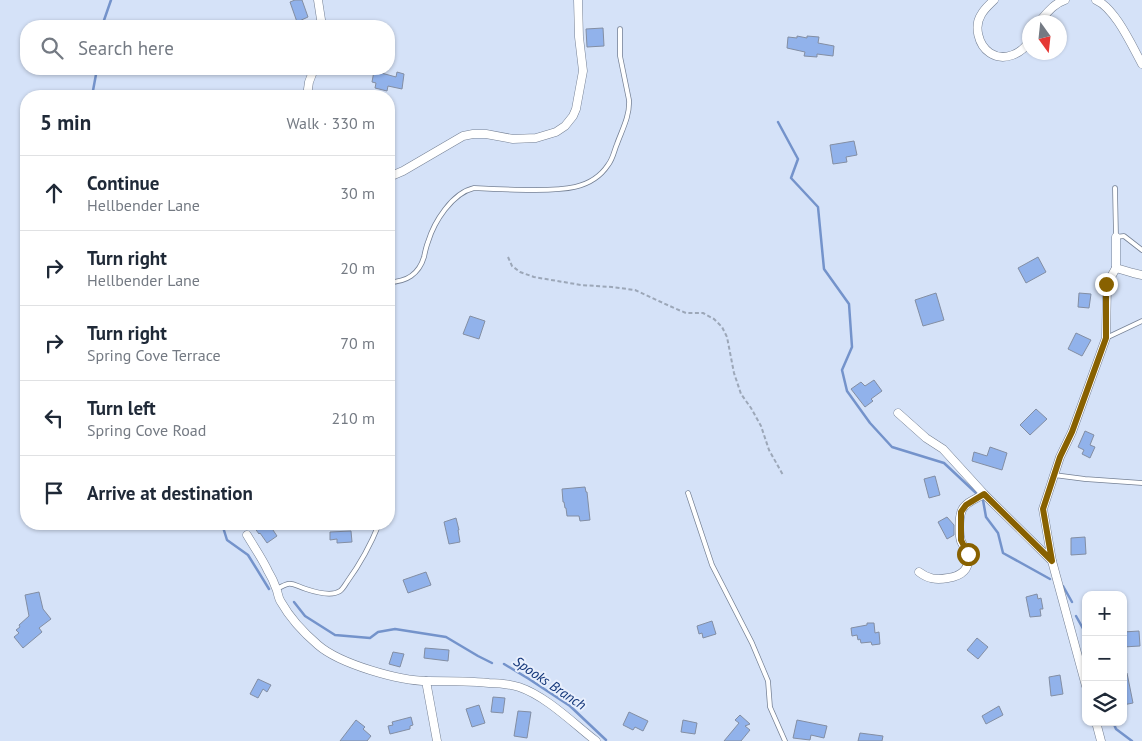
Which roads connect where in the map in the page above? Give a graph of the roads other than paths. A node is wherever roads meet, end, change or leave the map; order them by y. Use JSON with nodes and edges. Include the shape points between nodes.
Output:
{"nodes":[{"id":1,"x":318,"y":0,"type":"edge"},
{"id":2,"x":578,"y":0,"type":"edge"},
{"id":3,"x":994,"y":0,"type":"edge"},
{"id":4,"x":1065,"y":0,"type":"edge"},
{"id":5,"x":1096,"y":0,"type":"edge"},
{"id":6,"x":1044,"y":15,"type":"edge"},
{"id":7,"x":321,"y":20,"type":"edge"},
{"id":8,"x":620,"y":29,"type":"dead end"},
{"id":9,"x":1022,"y":51,"type":"edge"},
{"id":10,"x":1142,"y":64,"type":"edge"},
{"id":11,"x":312,"y":75,"type":"edge"},
{"id":12,"x":308,"y":90,"type":"edge"},
{"id":13,"x":395,"y":174,"type":"edge"},
{"id":14,"x":1115,"y":188,"type":"dead end"},
{"id":15,"x":1116,"y":237,"type":"junction"},
{"id":16,"x":1142,"y":250,"type":"edge"},
{"id":17,"x":1116,"y":268,"type":"junction"},
{"id":18,"x":1142,"y":274,"type":"edge"},
{"id":19,"x":395,"y":281,"type":"edge"},
{"id":20,"x":1142,"y":321,"type":"edge"},
{"id":21,"x":1106,"y":338,"type":"junction"},
{"id":22,"x":898,"y":413,"type":"dead end"},
{"id":23,"x":1054,"y":474,"type":"junction"},
{"id":24,"x":1142,"y":483,"type":"edge"},
{"id":25,"x":688,"y":493,"type":"dead end"},
{"id":26,"x":984,"y":494,"type":"junction"},
{"id":27,"x":377,"y":530,"type":"edge"},
{"id":28,"x":247,"y":535,"type":"dead end"},
{"id":29,"x":1052,"y":561,"type":"junction"},
{"id":30,"x":919,"y":572,"type":"dead end"},
{"id":31,"x":277,"y":589,"type":"junction"},
{"id":32,"x":426,"y":681,"type":"junction"},
{"id":33,"x":1085,"y":681,"type":"edge"},
{"id":34,"x":1097,"y":726,"type":"edge"},
{"id":35,"x":437,"y":741,"type":"edge"},
{"id":36,"x":596,"y":741,"type":"edge"},
{"id":37,"x":784,"y":741,"type":"edge"},
{"id":38,"x":1101,"y":741,"type":"edge"}],
"edges":[{"from":1,"to":7,"type":"street"},
{"from":2,"to":13,"type":"street","via":[[583,72],[576,108],[565,126],[536,138],[513,139],[486,134],[463,136]]},
{"from":3,"to":9,"type":"street","via":[[980,16],[977,25],[982,44],[990,53],[1002,56]]},
{"from":4,"to":6,"type":"street"},
{"from":5,"to":10,"type":"street","via":[[1116,18]]},
{"from":8,"to":19,"type":"lane","via":[[620,56],[630,107],[605,170],[596,178],[564,190],[474,188],[459,194],[435,224],[424,259],[416,272],[404,280]]},
{"from":11,"to":12,"type":"street"},
{"from":14,"to":15,"type":"lane"},
{"from":15,"to":16,"type":"lane","via":[[1124,236]]},
{"from":15,"to":17,"type":"street"},
{"from":17,"to":18,"type":"street"},
{"from":17,"to":21,"type":"street","via":[[1106,284]]},
{"from":20,"to":21,"type":"lane"},
{"from":21,"to":23,"type":"street"},
{"from":22,"to":26,"type":"street","via":[[943,449]]},
{"from":23,"to":24,"type":"lane"},
{"from":23,"to":29,"type":"street","via":[[1043,509]]},
{"from":25,"to":37,"type":"lane","via":[[712,565],[768,681],[770,707]]},
{"from":26,"to":29,"type":"street"},
{"from":26,"to":30,"type":"street","via":[[961,512],[961,540],[968,554],[968,565],[962,574],[936,579],[926,578]]},
{"from":27,"to":31,"type":"lane","via":[[340,591],[321,593],[291,583]]},
{"from":28,"to":31,"type":"street"},
{"from":29,"to":33,"type":"street"},
{"from":31,"to":32,"type":"street","via":[[280,601],[293,620],[327,652],[378,672]]},
{"from":32,"to":35,"type":"street"},
{"from":32,"to":36,"type":"street","via":[[518,686],[546,701]]},
{"from":34,"to":38,"type":"street"}]}
